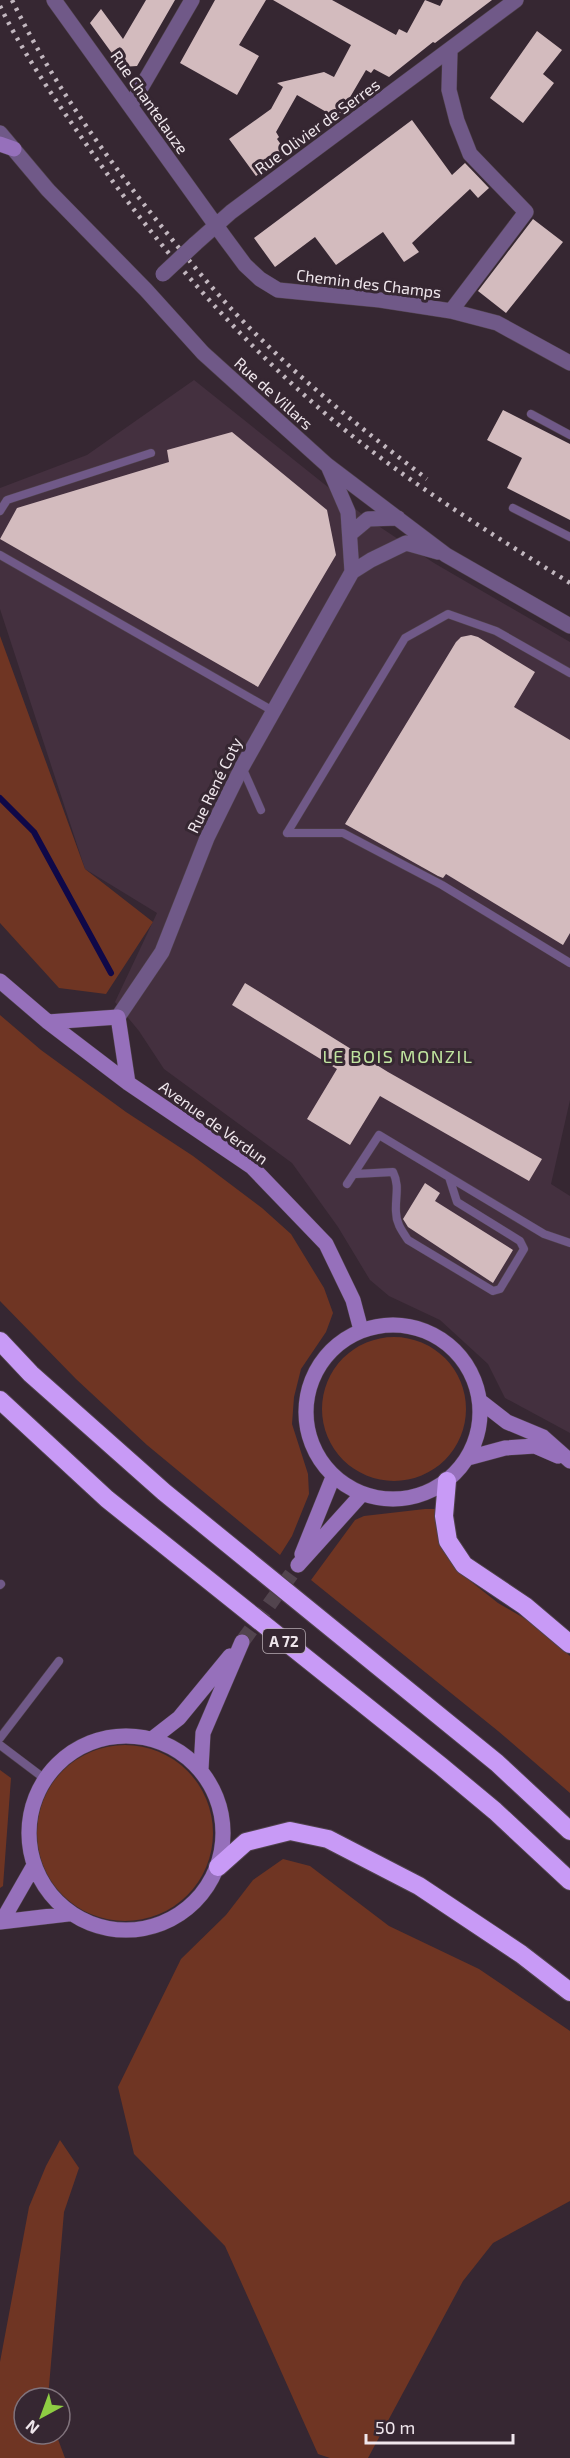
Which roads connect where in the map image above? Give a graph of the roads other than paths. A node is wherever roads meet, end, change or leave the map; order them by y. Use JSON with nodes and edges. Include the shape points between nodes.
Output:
{"nodes":[{"id":1,"x":54,"y":0,"type":"edge"},
{"id":2,"x":192,"y":0,"type":"edge"},
{"id":3,"x":516,"y":0,"type":"edge"},
{"id":4,"x":450,"y":51,"type":"junction"},
{"id":5,"x":131,"y":105,"type":"junction"},
{"id":6,"x":0,"y":133,"type":"edge"},
{"id":7,"x":7,"y":147,"type":"edge"},
{"id":8,"x":216,"y":226,"type":"junction"},
{"id":9,"x":146,"y":290,"type":"junction"},
{"id":10,"x":451,"y":311,"type":"junction"},
{"id":11,"x":570,"y":363,"type":"edge"},
{"id":12,"x":531,"y":414,"type":"dead end"},
{"id":13,"x":570,"y":435,"type":"edge"},
{"id":14,"x":151,"y":453,"type":"dead end"},
{"id":15,"x":327,"y":465,"type":"junction"},
{"id":16,"x":513,"y":508,"type":"dead end"},
{"id":17,"x":0,"y":511,"type":"edge"},
{"id":18,"x":398,"y":518,"type":"junction"},
{"id":19,"x":350,"y":534,"type":"junction"},
{"id":20,"x":570,"y":537,"type":"edge"},
{"id":21,"x":0,"y":555,"type":"edge"},
{"id":22,"x":446,"y":555,"type":"junction"},
{"id":23,"x":352,"y":572,"type":"junction"},
{"id":24,"x":570,"y":626,"type":"edge"},
{"id":25,"x":570,"y":673,"type":"edge"},
{"id":26,"x":273,"y":711,"type":"junction"},
{"id":27,"x":242,"y":767,"type":"junction"},
{"id":28,"x":261,"y":810,"type":"dead end"},
{"id":29,"x":570,"y":963,"type":"edge"},
{"id":30,"x":0,"y":981,"type":"edge"},
{"id":31,"x":118,"y":1017,"type":"junction"},
{"id":32,"x":48,"y":1022,"type":"junction"},
{"id":33,"x":128,"y":1083,"type":"junction"},
{"id":34,"x":356,"y":1174,"type":"junction"},
{"id":35,"x":449,"y":1177,"type":"junction"},
{"id":36,"x":348,"y":1184,"type":"dead end"},
{"id":37,"x":570,"y":1243,"type":"edge"},
{"id":38,"x":361,"y":1330,"type":"junction"},
{"id":39,"x":0,"y":1341,"type":"edge"},
{"id":40,"x":0,"y":1400,"type":"edge"},
{"id":41,"x":480,"y":1401,"type":"junction"},
{"id":42,"x":468,"y":1458,"type":"junction"},
{"id":43,"x":570,"y":1461,"type":"edge"},
{"id":44,"x":333,"y":1477,"type":"junction"},
{"id":45,"x":447,"y":1481,"type":"junction"},
{"id":46,"x":362,"y":1494,"type":"junction"},
{"id":47,"x":570,"y":1644,"type":"edge"},
{"id":48,"x":59,"y":1661,"type":"dead end"},
{"id":49,"x":0,"y":1738,"type":"edge"},
{"id":50,"x":152,"y":1739,"type":"junction"},
{"id":51,"x":0,"y":1745,"type":"edge"},
{"id":52,"x":201,"y":1769,"type":"junction"},
{"id":53,"x":45,"y":1779,"type":"junction"},
{"id":54,"x":570,"y":1830,"type":"edge"},
{"id":55,"x":33,"y":1867,"type":"junction"},
{"id":56,"x":218,"y":1867,"type":"junction"},
{"id":57,"x":570,"y":1881,"type":"edge"},
{"id":58,"x":68,"y":1914,"type":"junction"},
{"id":59,"x":1,"y":1921,"type":"edge"},
{"id":60,"x":570,"y":1992,"type":"edge"}],
"edges":[{"from":1,"to":5,"type":"street","name":"Rue Chantelauze"},
{"from":2,"to":5,"type":"street"},
{"from":3,"to":4,"type":"street","name":"Rue Olivier de Serres"},
{"from":4,"to":8,"type":"street","name":"Rue Olivier de Serres"},
{"from":4,"to":10,"type":"street","via":[[449,90],[470,154],[526,212]]},
{"from":5,"to":8,"type":"street","name":"Rue Chantelauze"},
{"from":6,"to":7,"type":"street","name":"Rue de Villars"},
{"from":7,"to":9,"type":"street","name":"Rue de Villars"},
{"from":8,"to":9,"type":"street","name":"Rue Olivier de Serres","bridge":true},
{"from":8,"to":10,"type":"street","name":"Chemin des Champs","via":[[245,265],[278,290]]},
{"from":9,"to":15,"type":"street","name":"Rue de Villars","via":[[202,353]]},
{"from":10,"to":11,"type":"street","name":"Chemin des Champs","via":[[497,323]]},
{"from":12,"to":13,"type":"lane"},
{"from":14,"to":17,"type":"lane","via":[[6,500]]},
{"from":15,"to":18,"type":"street","name":"Rue de Villars"},
{"from":15,"to":19,"type":"street","via":[[348,512]]},
{"from":16,"to":20,"type":"lane"},
{"from":18,"to":19,"type":"street","via":[[368,519]]},
{"from":18,"to":22,"type":"street","name":"Rue de Villars"},
{"from":19,"to":23,"type":"street"},
{"from":21,"to":26,"type":"lane"},
{"from":22,"to":23,"type":"street","name":"Rue René Coty","via":[[406,543]]},
{"from":22,"to":24,"type":"street","name":"Rue de Villars"},
{"from":23,"to":26,"type":"street","name":"Rue René Coty"},
{"from":25,"to":29,"type":"lane","via":[[496,630],[448,614],[405,638],[287,833],[343,833],[442,885]]},
{"from":26,"to":27,"type":"street","name":"Rue René Coty"},
{"from":27,"to":28,"type":"lane"},
{"from":27,"to":31,"type":"street","name":"Rue René Coty","via":[[207,838],[162,952]]},
{"from":30,"to":32,"type":"main road","name":"Avenue de Verdun"},
{"from":31,"to":32,"type":"main road"},
{"from":31,"to":33,"type":"main road"},
{"from":32,"to":33,"type":"main road","name":"Avenue de Verdun"},
{"from":33,"to":38,"type":"main road","name":"Avenue de Verdun","via":[[252,1167],[326,1244],[353,1300]]},
{"from":34,"to":35,"type":"lane","via":[[359,1163],[379,1135]]},
{"from":34,"to":35,"type":"lane","via":[[393,1172],[398,1181],[395,1214],[408,1240],[493,1291],[500,1289],[524,1249],[520,1241],[457,1202]]},
{"from":34,"to":36,"type":"lane"},
{"from":35,"to":37,"type":"lane","via":[[544,1234]]},
{"from":38,"to":41,"type":"main road","via":[[396,1325],[438,1337],[468,1368]]},
{"from":38,"to":44,"type":"main road","via":[[336,1345],[317,1368],[306,1395],[306,1425],[315,1453]]},
{"from":39,"to":54,"type":"highway","number":"A 72","via":[[31,1374],[164,1492],[498,1763]]},
{"from":40,"to":57,"type":"highway","number":"A 72","via":[[108,1498],[441,1766]]},
{"from":41,"to":42,"type":"main road","via":[[476,1440]]},
{"from":41,"to":43,"type":"main road","via":[[507,1422],[543,1437]]},
{"from":42,"to":43,"type":"main road","via":[[505,1448],[535,1446]]},
{"from":42,"to":45,"type":"main road"},
{"from":44,"to":46,"type":"main road"},
{"from":44,"to":46,"type":"main road","via":[[298,1565]]},
{"from":45,"to":46,"type":"main road","via":[[421,1496],[391,1500]]},
{"from":45,"to":47,"type":"highway","via":[[444,1516],[448,1541],[464,1565],[525,1606]]},
{"from":48,"to":49,"type":"lane"},
{"from":50,"to":52,"type":"main road","via":[[168,1745]]},
{"from":50,"to":52,"type":"main road","via":[[179,1719],[242,1642],[203,1733]]},
{"from":50,"to":53,"type":"main road","via":[[112,1737],[86,1744],[63,1759]]},
{"from":51,"to":53,"type":"lane"},
{"from":52,"to":56,"type":"main road","via":[[222,1817]]},
{"from":53,"to":55,"type":"main road","via":[[33,1803],[29,1829]]},
{"from":55,"to":58,"type":"main road"},
{"from":55,"to":59,"type":"main road"},
{"from":56,"to":58,"type":"main road","via":[[195,1902],[171,1919],[144,1929],[116,1930]]},
{"from":56,"to":60,"type":"highway","via":[[246,1842],[290,1831],[328,1839],[419,1887],[521,1954]]},
{"from":58,"to":59,"type":"main road"}]}
